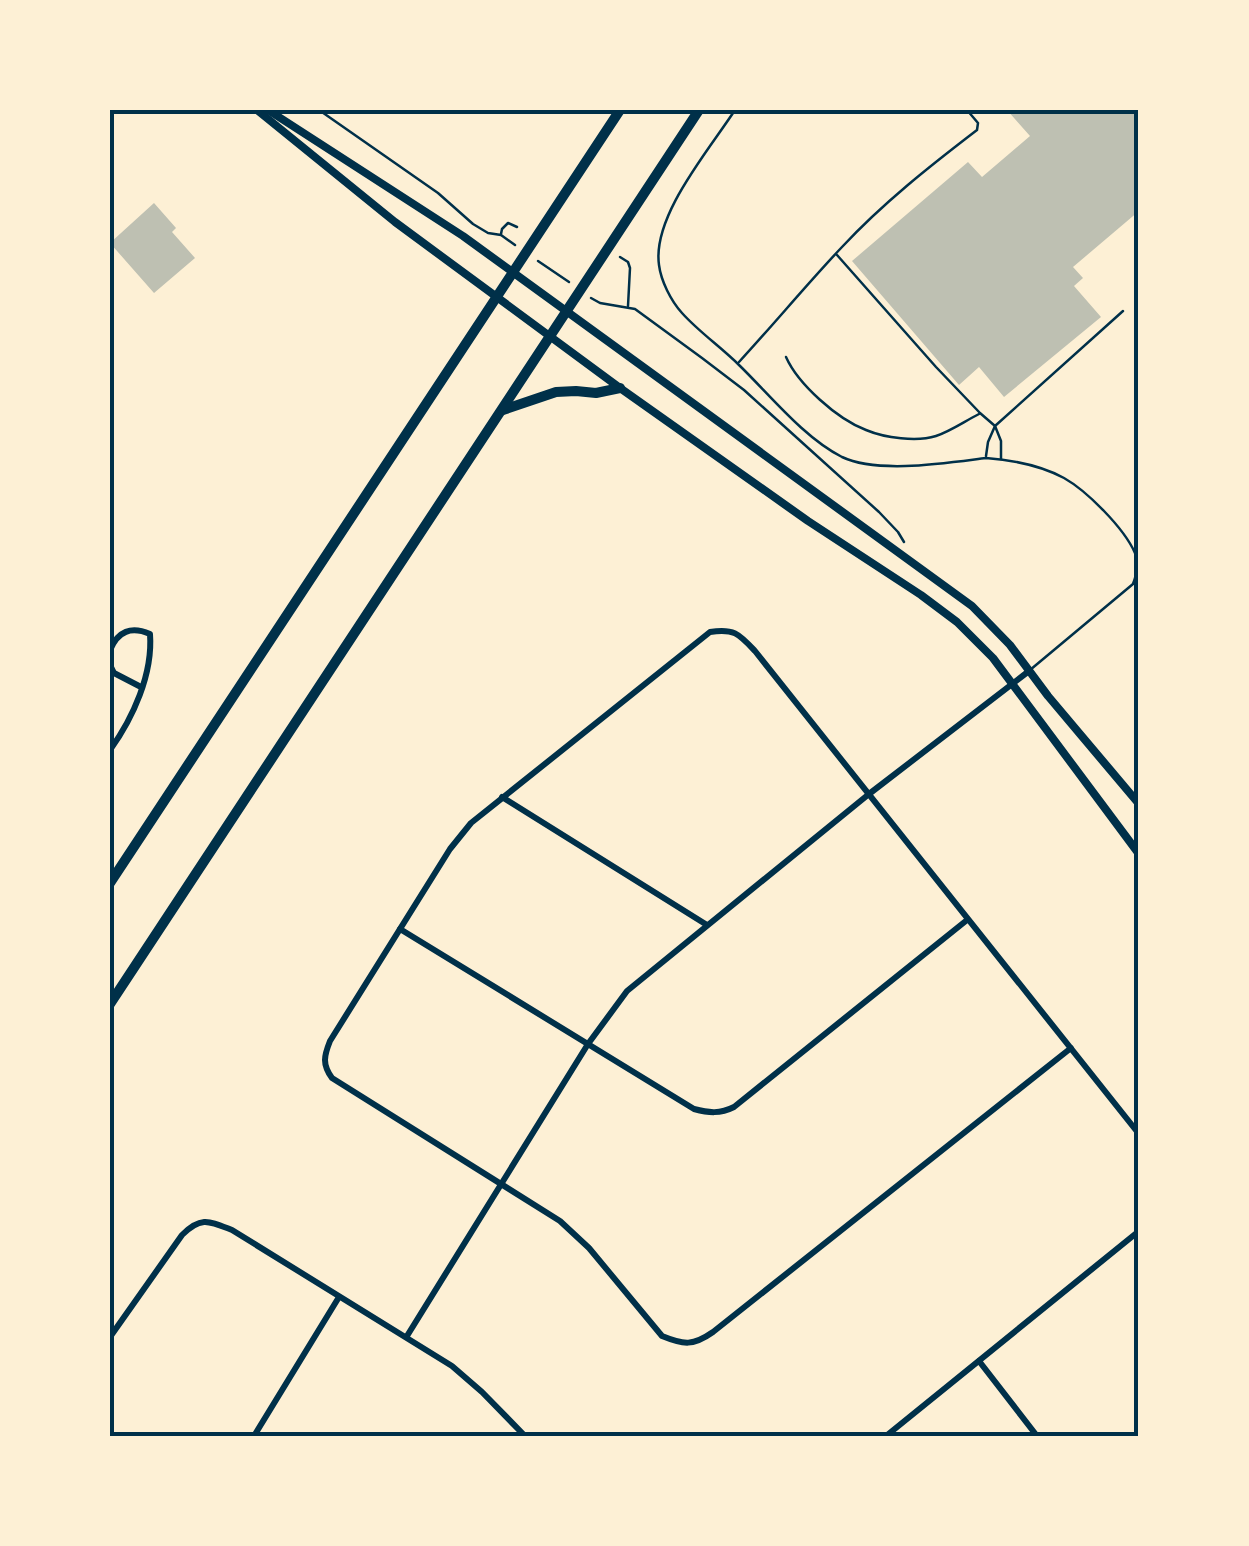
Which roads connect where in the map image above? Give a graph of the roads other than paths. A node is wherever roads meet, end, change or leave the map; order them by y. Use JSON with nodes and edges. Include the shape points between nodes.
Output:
{"nodes":[{"id":1,"x":257,"y":110,"type":"edge"},
{"id":2,"x":268,"y":110,"type":"edge"},
{"id":3,"x":620,"y":110,"type":"edge"},
{"id":4,"x":699,"y":110,"type":"edge"},
{"id":5,"x":735,"y":110,"type":"edge"},
{"id":6,"x":966,"y":110,"type":"edge"},
{"id":7,"x":836,"y":254,"type":"junction"},
{"id":8,"x":514,"y":272,"type":"junction"},
{"id":9,"x":498,"y":296,"type":"junction"},
{"id":10,"x":1123,"y":311,"type":"dead end"},
{"id":11,"x":566,"y":312,"type":"junction"},
{"id":12,"x":551,"y":336,"type":"junction"},
{"id":13,"x":786,"y":357,"type":"dead end"},
{"id":14,"x":738,"y":364,"type":"junction"},
{"id":15,"x":620,"y":388,"type":"junction"},
{"id":16,"x":502,"y":410,"type":"junction"},
{"id":17,"x":980,"y":414,"type":"junction"},
{"id":18,"x":995,"y":426,"type":"junction"},
{"id":19,"x":986,"y":458,"type":"junction"},
{"id":20,"x":1002,"y":459,"type":"junction"},
{"id":21,"x":110,"y":650,"type":"edge"},
{"id":22,"x":110,"y":666,"type":"edge"},
{"id":23,"x":1029,"y":670,"type":"junction"},
{"id":24,"x":1012,"y":685,"type":"junction"},
{"id":25,"x":142,"y":687,"type":"junction"},
{"id":26,"x":110,"y":750,"type":"edge"},
{"id":27,"x":868,"y":794,"type":"junction"},
{"id":28,"x":502,"y":797,"type":"junction"},
{"id":29,"x":1139,"y":804,"type":"edge"},
{"id":30,"x":1139,"y":854,"type":"edge"},
{"id":31,"x":110,"y":883,"type":"edge"},
{"id":32,"x":967,"y":920,"type":"junction"},
{"id":33,"x":707,"y":924,"type":"junction"},
{"id":34,"x":400,"y":929,"type":"junction"},
{"id":35,"x":110,"y":1004,"type":"edge"},
{"id":36,"x":588,"y":1044,"type":"junction"},
{"id":37,"x":1071,"y":1048,"type":"junction"},
{"id":38,"x":1139,"y":1134,"type":"edge"},
{"id":39,"x":502,"y":1184,"type":"junction"},
{"id":40,"x":1139,"y":1231,"type":"edge"},
{"id":41,"x":339,"y":1297,"type":"junction"},
{"id":42,"x":406,"y":1336,"type":"junction"},
{"id":43,"x":110,"y":1337,"type":"edge"},
{"id":44,"x":979,"y":1361,"type":"junction"},
{"id":45,"x":254,"y":1436,"type":"edge"},
{"id":46,"x":524,"y":1436,"type":"edge"},
{"id":47,"x":886,"y":1436,"type":"edge"},
{"id":48,"x":1037,"y":1436,"type":"edge"}],
"edges":[{"from":1,"to":9,"type":"street"},
{"from":2,"to":8,"type":"street"},
{"from":3,"to":8,"type":"highway"},
{"from":4,"to":11,"type":"highway"},
{"from":5,"to":14,"type":"lane","via":[[667,214],[659,266],[681,312]]},
{"from":6,"to":7,"type":"lane","via":[[977,130]]},
{"from":7,"to":14,"type":"lane"},
{"from":7,"to":17,"type":"lane"},
{"from":8,"to":9,"type":"highway"},
{"from":8,"to":11,"type":"street"},
{"from":9,"to":12,"type":"street"},
{"from":9,"to":31,"type":"highway"},
{"from":10,"to":18,"type":"lane"},
{"from":11,"to":12,"type":"highway"},
{"from":11,"to":23,"type":"street","via":[[972,606]]},
{"from":12,"to":15,"type":"street"},
{"from":12,"to":16,"type":"highway"},
{"from":13,"to":17,"type":"lane","via":[[828,407],[866,430],[936,436]]},
{"from":14,"to":19,"type":"lane","via":[[808,433],[843,457],[884,466]]},
{"from":15,"to":16,"type":"highway","via":[[556,392]]},
{"from":15,"to":24,"type":"street","via":[[938,607]]},
{"from":16,"to":35,"type":"highway"},
{"from":17,"to":18,"type":"lane"},
{"from":18,"to":19,"type":"lane"},
{"from":18,"to":20,"type":"lane"},
{"from":19,"to":20,"type":"lane"},
{"from":20,"to":23,"type":"lane","via":[[1066,479],[1121,531],[1138,568],[1133,584]]},
{"from":21,"to":25,"type":"street","via":[[123,632],[150,634]]},
{"from":22,"to":25,"type":"street"},
{"from":23,"to":24,"type":"street"},
{"from":23,"to":29,"type":"street"},
{"from":24,"to":27,"type":"street"},
{"from":24,"to":30,"type":"street"},
{"from":25,"to":26,"type":"street"},
{"from":27,"to":28,"type":"street","via":[[732,631],[710,632]]},
{"from":27,"to":32,"type":"street"},
{"from":27,"to":33,"type":"street"},
{"from":28,"to":33,"type":"street"},
{"from":28,"to":34,"type":"street","via":[[450,849]]},
{"from":32,"to":36,"type":"street","via":[[723,1112],[694,1108]]},
{"from":32,"to":37,"type":"street"},
{"from":33,"to":36,"type":"street","via":[[627,991]]},
{"from":34,"to":36,"type":"street"},
{"from":34,"to":39,"type":"street","via":[[330,1041],[324,1068]]},
{"from":36,"to":39,"type":"street"},
{"from":37,"to":38,"type":"street"},
{"from":37,"to":39,"type":"street","via":[[697,1343],[662,1336],[589,1248]]},
{"from":39,"to":42,"type":"street"},
{"from":40,"to":44,"type":"street"},
{"from":41,"to":42,"type":"street"},
{"from":41,"to":43,"type":"street","via":[[232,1230],[200,1221],[182,1236]]},
{"from":41,"to":45,"type":"street"},
{"from":42,"to":46,"type":"street","via":[[452,1366]]},
{"from":44,"to":47,"type":"street"},
{"from":44,"to":48,"type":"street"}]}
